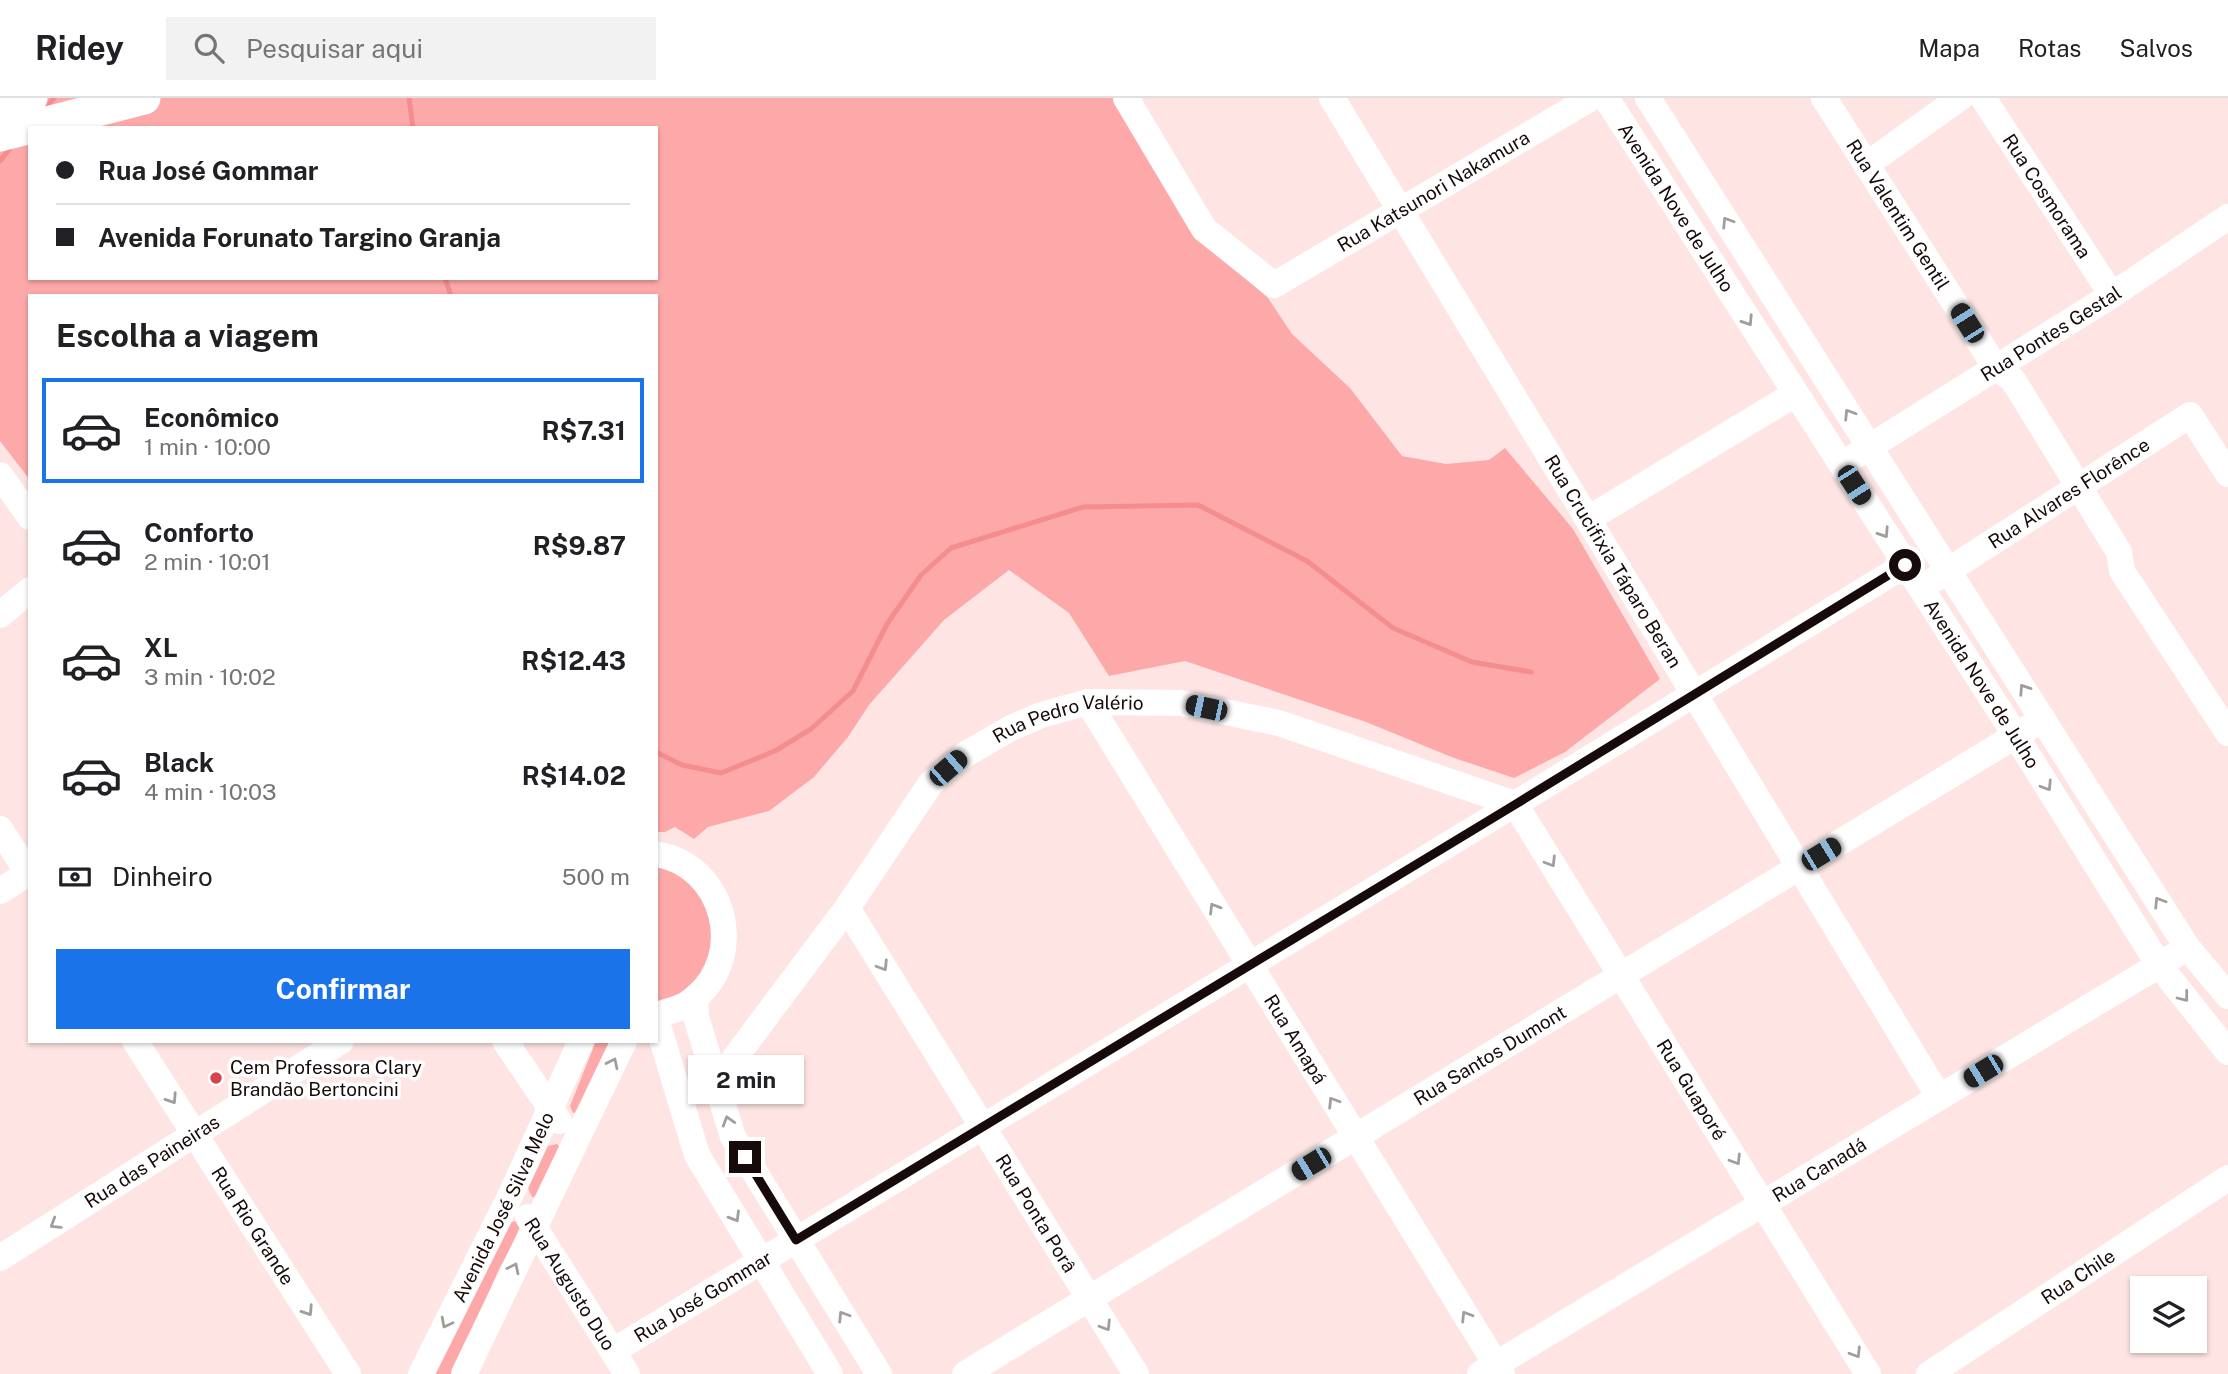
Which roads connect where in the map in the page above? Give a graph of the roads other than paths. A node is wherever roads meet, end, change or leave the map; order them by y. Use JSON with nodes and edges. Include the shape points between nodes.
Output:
{"nodes":[{"id":1,"x":31,"y":98,"type":"edge"},
{"id":2,"x":1126,"y":98,"type":"edge"},
{"id":3,"x":1332,"y":98,"type":"edge"},
{"id":4,"x":1591,"y":98,"type":"edge"},
{"id":5,"x":1606,"y":98,"type":"edge"},
{"id":6,"x":1648,"y":98,"type":"edge"},
{"id":7,"x":1824,"y":98,"type":"edge"},
{"id":8,"x":1960,"y":98,"type":"edge"},
{"id":9,"x":1983,"y":98,"type":"edge"},
{"id":10,"x":134,"y":101,"type":"edge"},
{"id":11,"x":0,"y":105,"type":"edge"},
{"id":12,"x":35,"y":126,"type":"edge"},
{"id":13,"x":28,"y":128,"type":"edge"},
{"id":14,"x":0,"y":135,"type":"edge"},
{"id":15,"x":1866,"y":165,"type":"junction"},
{"id":16,"x":1401,"y":210,"type":"junction"},
{"id":17,"x":2228,"y":217,"type":"edge"},
{"id":18,"x":2112,"y":295,"type":"junction"},
{"id":19,"x":1996,"y":368,"type":"junction"},
{"id":20,"x":1796,"y":394,"type":"junction"},
{"id":21,"x":1870,"y":447,"type":"junction"},
{"id":22,"x":1841,"y":465,"type":"junction"},
{"id":23,"x":2225,"y":465,"type":"edge"},
{"id":24,"x":0,"y":475,"type":"edge"},
{"id":25,"x":2079,"y":486,"type":"junction"},
{"id":26,"x":28,"y":514,"type":"edge"},
{"id":27,"x":1588,"y":519,"type":"junction"},
{"id":28,"x":1905,"y":565,"type":"junction"},
{"id":29,"x":1948,"y":570,"type":"junction"},
{"id":30,"x":1920,"y":588,"type":"junction"},
{"id":31,"x":28,"y":592,"type":"edge"},
{"id":32,"x":0,"y":615,"type":"edge"},
{"id":33,"x":1694,"y":693,"type":"junction"},
{"id":34,"x":1088,"y":702,"type":"junction"},
{"id":35,"x":2043,"y":719,"type":"junction"},
{"id":36,"x":2228,"y":733,"type":"edge"},
{"id":37,"x":2015,"y":736,"type":"junction"},
{"id":38,"x":1450,"y":782,"type":"junction"},
{"id":39,"x":1516,"y":804,"type":"junction"},
{"id":40,"x":0,"y":829,"type":"edge"},
{"id":41,"x":1460,"y":838,"type":"junction"},
{"id":42,"x":658,"y":854,"type":"edge"},
{"id":43,"x":1800,"y":867,"type":"junction"},
{"id":44,"x":28,"y":872,"type":"edge"},
{"id":45,"x":28,"y":875,"type":"edge"},
{"id":46,"x":0,"y":891,"type":"edge"},
{"id":47,"x":847,"y":908,"type":"junction"},
{"id":48,"x":2187,"y":947,"type":"junction"},
{"id":49,"x":1248,"y":965,"type":"junction"},
{"id":50,"x":2159,"y":965,"type":"junction"},
{"id":51,"x":1621,"y":975,"type":"junction"},
{"id":52,"x":2228,"y":996,"type":"edge"},
{"id":53,"x":695,"y":998,"type":"junction"},
{"id":54,"x":658,"y":1016,"type":"edge"},
{"id":55,"x":658,"y":1024,"type":"edge"},
{"id":56,"x":136,"y":1043,"type":"edge"},
{"id":57,"x":338,"y":1043,"type":"edge"},
{"id":58,"x":506,"y":1043,"type":"edge"},
{"id":59,"x":580,"y":1043,"type":"edge"},
{"id":60,"x":623,"y":1043,"type":"edge"},
{"id":61,"x":2228,"y":1052,"type":"edge"},
{"id":62,"x":716,"y":1083,"type":"junction"},
{"id":63,"x":680,"y":1097,"type":"junction"},
{"id":64,"x":1939,"y":1097,"type":"junction"},
{"id":65,"x":551,"y":1109,"type":"junction"},
{"id":66,"x":982,"y":1126,"type":"junction"},
{"id":67,"x":195,"y":1135,"type":"junction"},
{"id":68,"x":1355,"y":1137,"type":"junction"},
{"id":69,"x":575,"y":1144,"type":"junction"},
{"id":70,"x":2228,"y":1178,"type":"edge"},
{"id":71,"x":512,"y":1192,"type":"junction"},
{"id":72,"x":1763,"y":1203,"type":"junction"},
{"id":73,"x":535,"y":1227,"type":"junction"},
{"id":74,"x":796,"y":1240,"type":"junction"},
{"id":75,"x":0,"y":1258,"type":"edge"},
{"id":76,"x":761,"y":1261,"type":"junction"},
{"id":77,"x":1089,"y":1299,"type":"junction"},
{"id":78,"x":613,"y":1351,"type":"junction"},
{"id":79,"x":426,"y":1363,"type":"edge"},
{"id":80,"x":1492,"y":1371,"type":"edge"},
{"id":81,"x":348,"y":1374,"type":"edge"},
{"id":82,"x":399,"y":1374,"type":"edge"},
{"id":83,"x":464,"y":1374,"type":"edge"},
{"id":84,"x":627,"y":1374,"type":"edge"},
{"id":85,"x":830,"y":1374,"type":"edge"},
{"id":86,"x":879,"y":1374,"type":"edge"},
{"id":87,"x":965,"y":1374,"type":"edge"},
{"id":88,"x":1136,"y":1374,"type":"edge"},
{"id":89,"x":1868,"y":1374,"type":"edge"},
{"id":90,"x":1929,"y":1374,"type":"edge"}],
"edges":[{"from":1,"to":11,"type":"main road"},
{"from":2,"to":16,"type":"street","name":"Rua Katsunori Nakamura","via":[[1204,229],[1274,285]]},
{"from":3,"to":16,"type":"street","name":"Rua Crucifixia Táparo Beran"},
{"from":4,"to":16,"type":"street","name":"Rua Katsunori Nakamura"},
{"from":5,"to":20,"type":"street","name":"Avenida Nove de Julho","one_way":true},
{"from":21,"to":6,"type":"street","name":"Avenida Nove de Julho","one_way":true},
{"from":7,"to":15,"type":"street","name":"Rua Valentim Gentil"},
{"from":8,"to":15,"type":"street"},
{"from":9,"to":18,"type":"street","name":"Rua Cosmorama"},
{"from":10,"to":12,"type":"main road"},
{"from":13,"to":14,"type":"main road"},
{"from":15,"to":19,"type":"street","name":"Rua Valentim Gentil"},
{"from":16,"to":27,"type":"street","name":"Rua Crucifixia Táparo Beran"},
{"from":17,"to":18,"type":"street","name":"Rua Pontes Gestal"},
{"from":18,"to":19,"type":"street","name":"Rua Pontes Gestal"},
{"from":19,"to":21,"type":"street","name":"Rua Pontes Gestal"},
{"from":19,"to":25,"type":"street","name":"Rua Valentim Gentil","via":[[2012,380]]},
{"from":20,"to":22,"type":"street","name":"Avenida Nove de Julho"},
{"from":20,"to":27,"type":"street"},
{"from":21,"to":22,"type":"street","name":"Rua Pontes Gestal"},
{"from":21,"to":29,"type":"street","name":"Avenida Nove de Julho"},
{"from":22,"to":28,"type":"street","name":"Avenida Nove de Julho","one_way":true},
{"from":23,"to":25,"type":"street","name":"Rua Alvares Florênce","via":[[2190,415]]},
{"from":24,"to":26,"type":"street"},
{"from":25,"to":29,"type":"street","name":"Rua Alvares Florênce"},
{"from":25,"to":36,"type":"street","name":"Rua Valentim Gentil","via":[[2119,552],[2122,571]]},
{"from":27,"to":33,"type":"street","name":"Rua Crucifixia Táparo Beran"},
{"from":28,"to":30,"type":"street","name":"Avenida Nove de Julho"},
{"from":28,"to":33,"type":"street","name":"Rua José Gommar"},
{"from":29,"to":30,"type":"street","name":"Rua Alvares Florênce"},
{"from":35,"to":29,"type":"street","name":"Avenida Nove de Julho","one_way":true},
{"from":30,"to":37,"type":"street","name":"Avenida Nove de Julho"},
{"from":31,"to":32,"type":"street"},
{"from":33,"to":39,"type":"street","name":"Rua José Gommar"},
{"from":33,"to":43,"type":"street","name":"Rua Crucifixia Táparo Beran"},
{"from":34,"to":38,"type":"street","name":"Rua Pedro Valério","via":[[1181,703],[1279,723]]},
{"from":34,"to":47,"type":"street","name":"Rua Pedro Valério","via":[[1011,728],[966,754],[931,783]]},
{"from":49,"to":34,"type":"street","name":"Rua Amapá","one_way":true},
{"from":35,"to":37,"type":"street","name":"Rua Santos Dumont"},
{"from":48,"to":35,"type":"street","name":"Avenida Nove de Julho","one_way":true},
{"from":37,"to":43,"type":"street","name":"Rua Santos Dumont"},
{"from":37,"to":50,"type":"street","name":"Avenida Nove de Julho","one_way":true},
{"from":38,"to":39,"type":"street","name":"Rua Pedro Valério"},
{"from":38,"to":41,"type":"street","via":[[1465,807]]},
{"from":39,"to":41,"type":"street","name":"Rua José Gommar"},
{"from":39,"to":51,"type":"street","name":"Rua Guaporé","one_way":true},
{"from":40,"to":44,"type":"street"},
{"from":41,"to":49,"type":"street","name":"Rua José Gommar"},
{"from":42,"to":53,"type":"street","via":[[691,868],[709,885],[721,907],[722,957],[712,980]]},
{"from":43,"to":51,"type":"street","name":"Rua Santos Dumont"},
{"from":43,"to":64,"type":"street","name":"Rua Crucifixia Táparo Beran"},
{"from":45,"to":46,"type":"street"},
{"from":47,"to":62,"type":"street","name":"Rua Pedro Valério"},
{"from":47,"to":66,"type":"street","name":"Rua Ponta Porâ","one_way":true},
{"from":48,"to":50,"type":"street","name":"Rua Canadá"},
{"from":48,"to":52,"type":"street","name":"Avenida Nove de Julho"},
{"from":49,"to":66,"type":"street","name":"Rua José Gommar"},
{"from":68,"to":49,"type":"street","name":"Rua Amapá","one_way":true},
{"from":50,"to":61,"type":"street","name":"Avenida Nove de Julho","one_way":true},
{"from":50,"to":64,"type":"street","name":"Rua Canadá"},
{"from":51,"to":68,"type":"street","name":"Rua Santos Dumont"},
{"from":51,"to":72,"type":"street","name":"Rua Guaporé","one_way":true},
{"from":53,"to":54,"type":"street"},
{"from":53,"to":62,"type":"street","via":[[696,1017]]},
{"from":55,"to":63,"type":"street"},
{"from":56,"to":67,"type":"street","name":"Rua Rio Grande","one_way":true},
{"from":57,"to":67,"type":"street","name":"Rua das Paineiras"},
{"from":58,"to":65,"type":"street"},
{"from":59,"to":65,"type":"street","name":"Avenida José Silva Melo"},
{"from":69,"to":60,"type":"street","name":"Avenida José Silva Melo","one_way":true},
{"from":62,"to":63,"type":"street"},
{"from":74,"to":62,"type":"street","one_way":true,"via":[[733,1137]]},
{"from":63,"to":76,"type":"street","one_way":true,"via":[[697,1155]]},
{"from":64,"to":72,"type":"street","name":"Rua Canadá"},
{"from":65,"to":69,"type":"street"},
{"from":65,"to":71,"type":"street","name":"Avenida José Silva Melo"},
{"from":66,"to":74,"type":"street","name":"Rua José Gommar"},
{"from":66,"to":77,"type":"street","name":"Rua Ponta Porâ"},
{"from":67,"to":75,"type":"street","name":"Rua das Paineiras","one_way":true},
{"from":67,"to":81,"type":"street","name":"Rua Rio Grande","one_way":true},
{"from":68,"to":77,"type":"street","name":"Rua Santos Dumont"},
{"from":80,"to":68,"type":"street","name":"Rua Amapá","one_way":true},
{"from":69,"to":73,"type":"street","name":"Avenida José Silva Melo"},
{"from":70,"to":90,"type":"street","name":"Rua Chile"},
{"from":71,"to":73,"type":"street","name":"Rua Augusto Duo"},
{"from":71,"to":79,"type":"street","name":"Avenida José Silva Melo","one_way":true},
{"from":72,"to":80,"type":"street","name":"Rua Canadá"},
{"from":72,"to":89,"type":"street","name":"Rua Guaporé","one_way":true},
{"from":73,"to":78,"type":"street","name":"Rua Augusto Duo"},
{"from":83,"to":73,"type":"street","name":"Avenida José Silva Melo","one_way":true},
{"from":74,"to":76,"type":"street","name":"Rua José Gommar"},
{"from":86,"to":74,"type":"street","one_way":true},
{"from":76,"to":78,"type":"street","name":"Rua José Gommar"},
{"from":76,"to":85,"type":"street"},
{"from":77,"to":87,"type":"street","name":"Rua Santos Dumont"},
{"from":77,"to":88,"type":"street","name":"Rua Ponta Porâ","one_way":true},
{"from":78,"to":84,"type":"street","name":"Rua Augusto Duo"},
{"from":79,"to":82,"type":"street"}]}
